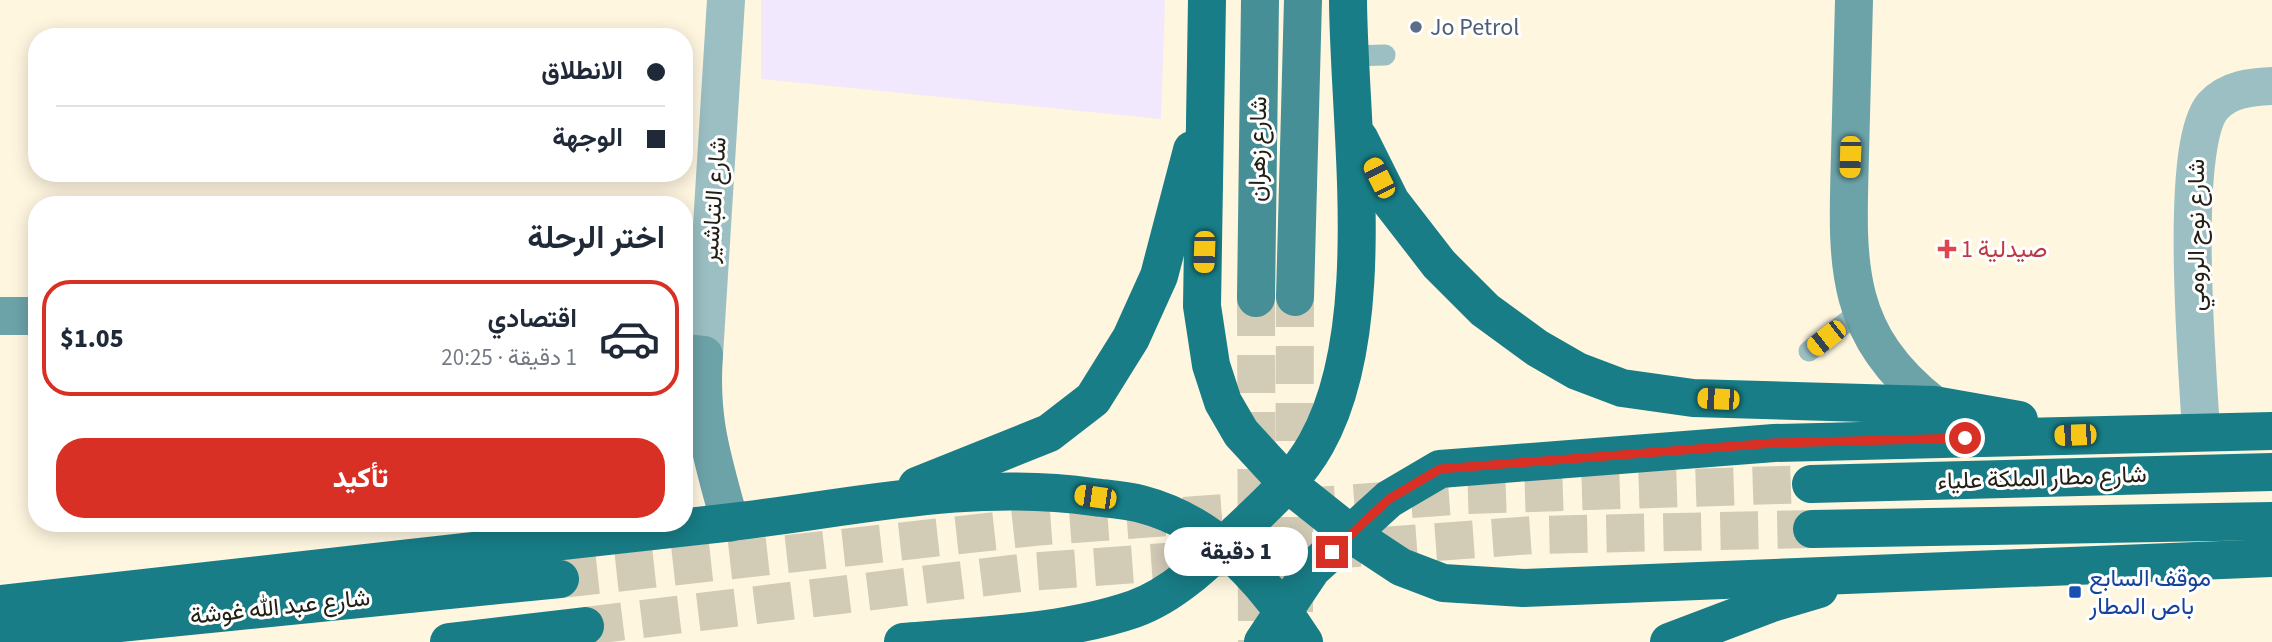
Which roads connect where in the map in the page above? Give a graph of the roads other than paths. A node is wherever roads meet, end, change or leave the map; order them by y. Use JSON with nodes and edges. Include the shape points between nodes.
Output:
{"nodes":[{"id":1,"x":726,"y":0,"type":"edge"},
{"id":2,"x":1207,"y":0,"type":"edge"},
{"id":3,"x":1260,"y":0,"type":"edge"},
{"id":4,"x":1303,"y":0,"type":"edge"},
{"id":5,"x":1348,"y":0,"type":"edge"},
{"id":6,"x":1854,"y":0,"type":"edge"},
{"id":7,"x":1206,"y":83,"type":"junction"},
{"id":8,"x":2272,"y":86,"type":"edge"},
{"id":9,"x":1355,"y":130,"type":"junction"},
{"id":10,"x":1295,"y":297,"type":"tunnel mouth"},
{"id":11,"x":1256,"y":298,"type":"tunnel mouth"},
{"id":12,"x":1861,"y":311,"type":"junction"},
{"id":13,"x":0,"y":316,"type":"edge"},
{"id":14,"x":28,"y":316,"type":"edge"},
{"id":15,"x":1809,"y":351,"type":"dead end"},
{"id":16,"x":694,"y":354,"type":"edge"},
{"id":17,"x":1934,"y":405,"type":"junction"},
{"id":18,"x":2272,"y":431,"type":"edge"},
{"id":19,"x":2201,"y":432,"type":"junction"},
{"id":20,"x":2075,"y":435,"type":"junction"},
{"id":21,"x":2272,"y":472,"type":"edge"},
{"id":22,"x":1288,"y":484,"type":"junction"},
{"id":23,"x":1811,"y":484,"type":"tunnel mouth"},
{"id":24,"x":885,"y":498,"type":"junction"},
{"id":25,"x":2272,"y":521,"type":"edge"},
{"id":26,"x":730,"y":523,"type":"junction"},
{"id":27,"x":693,"y":527,"type":"edge"},
{"id":28,"x":1812,"y":528,"type":"tunnel mouth"},
{"id":29,"x":649,"y":532,"type":"edge"},
{"id":30,"x":1351,"y":534,"type":"junction"},
{"id":31,"x":1224,"y":547,"type":"junction"},
{"id":32,"x":2272,"y":558,"type":"edge"},
{"id":33,"x":1858,"y":577,"type":"junction"},
{"id":34,"x":560,"y":579,"type":"tunnel mouth"},
{"id":35,"x":0,"y":604,"type":"edge"},
{"id":36,"x":1283,"y":608,"type":"junction"},
{"id":37,"x":585,"y":626,"type":"tunnel mouth"},
{"id":38,"x":0,"y":635,"type":"edge"},
{"id":39,"x":954,"y":640,"type":"edge"},
{"id":40,"x":449,"y":642,"type":"edge"},
{"id":41,"x":903,"y":642,"type":"edge"},
{"id":42,"x":1263,"y":642,"type":"edge"},
{"id":43,"x":1304,"y":642,"type":"edge"},
{"id":44,"x":1670,"y":642,"type":"edge"}],
"edges":[{"from":1,"to":16,"type":"street","name":"شارع التباشير"},
{"from":2,"to":7,"type":"highway"},
{"from":3,"to":11,"type":"main road","name":"شارع زهران"},
{"from":4,"to":10,"type":"main road","name":"شارع زهران"},
{"from":5,"to":9,"type":"highway","via":[[1367,56]]},
{"from":6,"to":12,"type":"street","via":[[1847,235]]},
{"from":7,"to":22,"type":"highway","via":[[1202,306],[1210,365],[1223,402],[1241,433]]},
{"from":7,"to":24,"type":"highway","via":[[1159,276],[1131,338],[1093,399],[1049,433]]},
{"from":8,"to":19,"type":"street","name":"شارع نوح الرومي","via":[[2231,92],[2214,104],[2203,121],[2197,148],[2193,274]]},
{"from":9,"to":17,"type":"highway","via":[[1391,202],[1439,264],[1485,310],[1577,371],[1622,387],[1693,398]]},
{"from":9,"to":22,"type":"highway","via":[[1355,276],[1345,358],[1335,401],[1316,444]]},
{"from":12,"to":15,"type":"lane"},
{"from":12,"to":17,"type":"street","via":[[1883,354]]},
{"from":13,"to":14,"type":"street"},
{"from":16,"to":26,"type":"street","name":"شارع التباشير","via":[[704,423]]},
{"from":17,"to":20,"type":"highway"},
{"from":18,"to":19,"type":"highway"},
{"from":19,"to":20,"type":"highway"},
{"from":20,"to":30,"type":"highway","via":[[1774,443],[1440,469],[1389,499]]},
{"from":21,"to":23,"type":"highway","name":"شارع مطار الملكة علياء"},
{"from":22,"to":30,"type":"highway"},
{"from":22,"to":31,"type":"highway"},
{"from":24,"to":26,"type":"highway"},
{"from":24,"to":31,"type":"highway","via":[[1068,493],[1137,503],[1178,516]]},
{"from":25,"to":28,"type":"highway","name":"شارع مطار الملكة علياء"},
{"from":26,"to":27,"type":"highway"},
{"from":29,"to":35,"type":"highway"},
{"from":30,"to":33,"type":"highway","via":[[1425,578],[1481,587]]},
{"from":30,"to":36,"type":"highway","via":[[1312,569]]},
{"from":31,"to":36,"type":"highway"},
{"from":31,"to":39,"type":"highway","via":[[1161,597],[1134,609],[1058,626]]},
{"from":32,"to":33,"type":"highway"},
{"from":33,"to":44,"type":"highway","via":[[1772,603]]},
{"from":34,"to":38,"type":"highway","name":"شارع عبد الله غوشة"},
{"from":36,"to":42,"type":"highway"},
{"from":36,"to":43,"type":"highway"},
{"from":37,"to":40,"type":"highway"},
{"from":39,"to":41,"type":"highway"}]}
